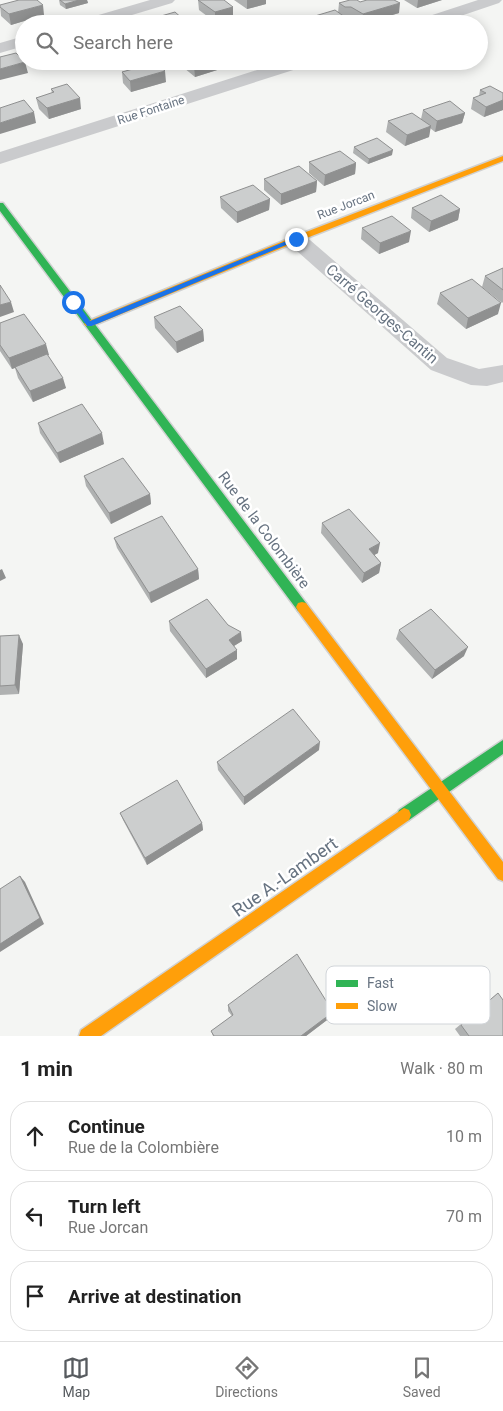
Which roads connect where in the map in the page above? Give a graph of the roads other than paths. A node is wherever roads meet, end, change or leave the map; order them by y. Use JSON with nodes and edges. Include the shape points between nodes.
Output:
{"nodes":[{"id":1,"x":167,"y":0,"type":"edge"},
{"id":2,"x":494,"y":0,"type":"edge"},
{"id":3,"x":115,"y":15,"type":"edge"},
{"id":4,"x":448,"y":15,"type":"edge"},
{"id":5,"x":15,"y":44,"type":"edge"},
{"id":6,"x":0,"y":48,"type":"edge"},
{"id":7,"x":274,"y":70,"type":"edge"},
{"id":8,"x":0,"y":158,"type":"edge"},
{"id":9,"x":503,"y":158,"type":"edge"},
{"id":10,"x":0,"y":205,"type":"edge"},
{"id":11,"x":296,"y":239,"type":"junction"},
{"id":12,"x":89,"y":324,"type":"junction"},
{"id":13,"x":503,"y":373,"type":"edge"},
{"id":14,"x":503,"y":746,"type":"edge"},
{"id":15,"x":440,"y":790,"type":"junction"},
{"id":16,"x":503,"y":874,"type":"edge"},
{"id":17,"x":87,"y":1036,"type":"edge"}],
"edges":[{"from":1,"to":3,"type":"street"},
{"from":2,"to":4,"type":"street"},
{"from":5,"to":6,"type":"street"},
{"from":7,"to":8,"type":"street","name":"Rue Fontaine"},
{"from":9,"to":11,"type":"street","name":"Rue Jorcan"},
{"from":10,"to":12,"type":"street","name":"Rue de la Colombière"},
{"from":11,"to":12,"type":"street","name":"Rue Jorcan"},
{"from":11,"to":13,"type":"street","name":"Carré Georges-Cantin","via":[[439,364],[464,377],[496,377]]},
{"from":12,"to":15,"type":"street","name":"Rue de la Colombière"},
{"from":14,"to":15,"type":"street","name":"Rue A.-Lambert"},
{"from":15,"to":16,"type":"street","name":"Rue de la Colombière"},
{"from":15,"to":17,"type":"street","name":"Rue A.-Lambert"}]}
